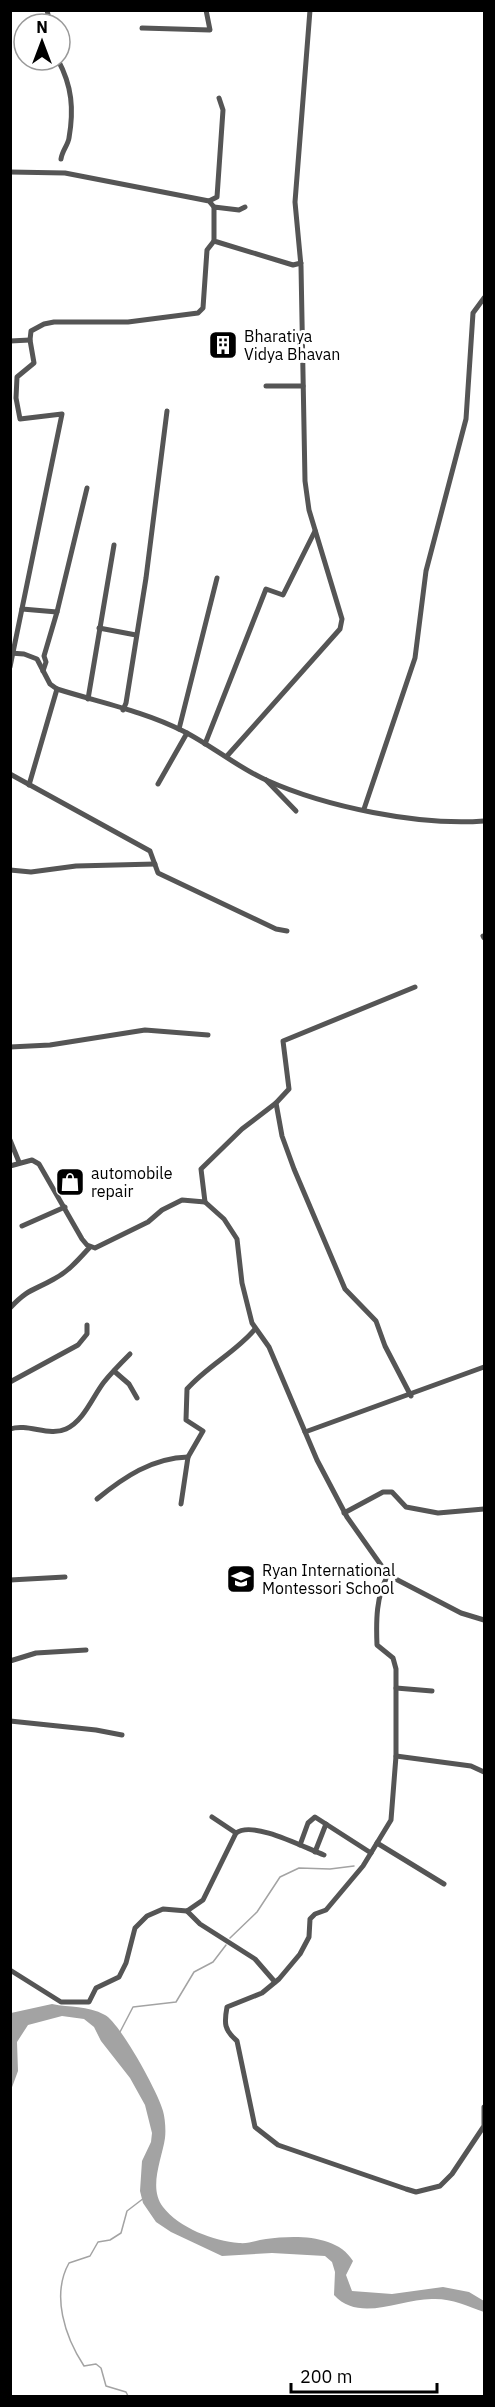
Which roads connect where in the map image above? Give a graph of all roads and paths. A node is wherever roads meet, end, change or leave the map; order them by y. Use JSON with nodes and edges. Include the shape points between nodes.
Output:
{"nodes":[{"id":1,"x":206,"y":10,"type":"edge"},
{"id":2,"x":310,"y":10,"type":"edge"},
{"id":3,"x":142,"y":28,"type":"dead end"},
{"id":4,"x":63,"y":72,"type":"edge"},
{"id":5,"x":219,"y":98,"type":"dead end"},
{"id":6,"x":61,"y":159,"type":"dead end"},
{"id":7,"x":10,"y":172,"type":"edge"},
{"id":8,"x":209,"y":201,"type":"junction"},
{"id":9,"x":214,"y":207,"type":"junction"},
{"id":10,"x":244,"y":207,"type":"dead end"},
{"id":11,"x":214,"y":241,"type":"junction"},
{"id":12,"x":301,"y":263,"type":"junction"},
{"id":13,"x":484,"y":298,"type":"edge"},
{"id":14,"x":30,"y":340,"type":"junction"},
{"id":15,"x":10,"y":341,"type":"edge"},
{"id":16,"x":266,"y":386,"type":"dead end"},
{"id":17,"x":303,"y":386,"type":"junction"},
{"id":18,"x":167,"y":411,"type":"dead end"},
{"id":19,"x":87,"y":488,"type":"dead end"},
{"id":20,"x":315,"y":531,"type":"junction"},
{"id":21,"x":114,"y":545,"type":"dead end"},
{"id":22,"x":217,"y":578,"type":"dead end"},
{"id":23,"x":22,"y":609,"type":"junction"},
{"id":24,"x":57,"y":612,"type":"junction"},
{"id":25,"x":99,"y":628,"type":"junction"},
{"id":26,"x":136,"y":635,"type":"junction"},
{"id":27,"x":11,"y":653,"type":"edge"},
{"id":28,"x":10,"y":667,"type":"edge"},
{"id":29,"x":43,"y":672,"type":"junction"},
{"id":30,"x":57,"y":689,"type":"junction"},
{"id":31,"x":88,"y":699,"type":"junction"},
{"id":32,"x":123,"y":710,"type":"junction"},
{"id":33,"x":179,"y":729,"type":"junction"},
{"id":34,"x":187,"y":733,"type":"junction"},
{"id":35,"x":205,"y":744,"type":"junction"},
{"id":36,"x":227,"y":756,"type":"junction"},
{"id":37,"x":10,"y":774,"type":"edge"},
{"id":38,"x":265,"y":779,"type":"junction"},
{"id":39,"x":158,"y":784,"type":"dead end"},
{"id":40,"x":28,"y":785,"type":"junction"},
{"id":41,"x":364,"y":809,"type":"junction"},
{"id":42,"x":296,"y":811,"type":"dead end"},
{"id":43,"x":484,"y":821,"type":"edge"},
{"id":44,"x":155,"y":864,"type":"junction"},
{"id":45,"x":10,"y":870,"type":"edge"},
{"id":46,"x":287,"y":931,"type":"dead end"},
{"id":47,"x":416,"y":987,"type":"dead end"},
{"id":48,"x":208,"y":1035,"type":"dead end"},
{"id":49,"x":10,"y":1047,"type":"edge"},
{"id":50,"x":276,"y":1103,"type":"junction"},
{"id":51,"x":10,"y":1140,"type":"edge"},
{"id":52,"x":19,"y":1162,"type":"junction"},
{"id":53,"x":10,"y":1166,"type":"edge"},
{"id":54,"x":205,"y":1202,"type":"junction"},
{"id":55,"x":65,"y":1207,"type":"junction"},
{"id":56,"x":22,"y":1226,"type":"dead end"},
{"id":57,"x":90,"y":1247,"type":"junction"},
{"id":58,"x":10,"y":1308,"type":"edge"},
{"id":59,"x":87,"y":1325,"type":"dead end"},
{"id":60,"x":255,"y":1329,"type":"junction"},
{"id":61,"x":130,"y":1354,"type":"dead end"},
{"id":62,"x":484,"y":1367,"type":"edge"},
{"id":63,"x":114,"y":1371,"type":"junction"},
{"id":64,"x":10,"y":1382,"type":"edge"},
{"id":65,"x":411,"y":1396,"type":"junction"},
{"id":66,"x":137,"y":1398,"type":"dead end"},
{"id":67,"x":10,"y":1429,"type":"edge"},
{"id":68,"x":305,"y":1432,"type":"junction"},
{"id":69,"x":188,"y":1457,"type":"junction"},
{"id":70,"x":97,"y":1499,"type":"dead end"},
{"id":71,"x":182,"y":1504,"type":"dead end"},
{"id":72,"x":484,"y":1509,"type":"edge"},
{"id":73,"x":344,"y":1513,"type":"junction"},
{"id":74,"x":388,"y":1575,"type":"junction"},
{"id":75,"x":65,"y":1577,"type":"dead end"},
{"id":76,"x":10,"y":1580,"type":"edge"},
{"id":77,"x":484,"y":1620,"type":"edge"},
{"id":78,"x":86,"y":1650,"type":"dead end"},
{"id":79,"x":10,"y":1661,"type":"edge"},
{"id":80,"x":396,"y":1689,"type":"junction"},
{"id":81,"x":432,"y":1691,"type":"dead end"},
{"id":82,"x":10,"y":1721,"type":"edge"},
{"id":83,"x":122,"y":1735,"type":"dead end"},
{"id":84,"x":396,"y":1756,"type":"junction"},
{"id":85,"x":484,"y":1772,"type":"edge"},
{"id":86,"x":212,"y":1817,"type":"dead end"},
{"id":87,"x":327,"y":1824,"type":"junction"},
{"id":88,"x":236,"y":1833,"type":"junction"},
{"id":89,"x":377,"y":1843,"type":"junction"},
{"id":90,"x":300,"y":1845,"type":"junction"},
{"id":91,"x":315,"y":1852,"type":"junction"},
{"id":92,"x":371,"y":1853,"type":"junction"},
{"id":93,"x":324,"y":1855,"type":"dead end"},
{"id":94,"x":444,"y":1884,"type":"dead end"},
{"id":95,"x":187,"y":1911,"type":"junction"},
{"id":96,"x":10,"y":1970,"type":"edge"},
{"id":97,"x":275,"y":1982,"type":"junction"},
{"id":98,"x":484,"y":2107,"type":"edge"}],
"edges":[{"from":1,"to":3,"type":"street","via":[[210,30]]},
{"from":2,"to":12,"type":"street","via":[[295,202]]},
{"from":4,"to":6,"type":"street","via":[[71,89],[72,115],[69,140]]},
{"from":5,"to":8,"type":"street","via":[[223,110],[220,184],[217,197]]},
{"from":7,"to":8,"type":"street","via":[[65,173]]},
{"from":8,"to":9,"type":"street"},
{"from":9,"to":10,"type":"street"},
{"from":9,"to":11,"type":"street"},
{"from":11,"to":12,"type":"street","via":[[293,265]]},
{"from":11,"to":14,"type":"street","via":[[207,250],[203,308],[198,313],[128,322],[54,322],[35,327]]},
{"from":12,"to":17,"type":"street"},
{"from":13,"to":41,"type":"street","via":[[473,313],[466,419],[426,572],[415,658]]},
{"from":14,"to":15,"type":"street"},
{"from":14,"to":23,"type":"street","via":[[34,363],[17,377],[20,419],[62,414]]},
{"from":16,"to":17,"type":"street"},
{"from":17,"to":20,"type":"street","via":[[306,481]]},
{"from":18,"to":26,"type":"street"},
{"from":19,"to":24,"type":"street"},
{"from":20,"to":35,"type":"street","via":[[283,595],[266,589]]},
{"from":20,"to":36,"type":"street","via":[[342,620],[340,629]]},
{"from":21,"to":25,"type":"street"},
{"from":22,"to":33,"type":"street"},
{"from":23,"to":24,"type":"street"},
{"from":23,"to":27,"type":"street"},
{"from":24,"to":29,"type":"street"},
{"from":25,"to":26,"type":"street"},
{"from":25,"to":31,"type":"street"},
{"from":26,"to":32,"type":"street"},
{"from":27,"to":28,"type":"street"},
{"from":27,"to":29,"type":"street","via":[[37,659]]},
{"from":29,"to":30,"type":"street"},
{"from":30,"to":31,"type":"street"},
{"from":30,"to":40,"type":"street"},
{"from":31,"to":32,"type":"street"},
{"from":32,"to":33,"type":"street"},
{"from":33,"to":34,"type":"street"},
{"from":34,"to":35,"type":"street"},
{"from":34,"to":39,"type":"street"},
{"from":35,"to":36,"type":"street"},
{"from":36,"to":38,"type":"street"},
{"from":37,"to":40,"type":"street"},
{"from":38,"to":41,"type":"street"},
{"from":38,"to":42,"type":"street"},
{"from":40,"to":44,"type":"street","via":[[150,851]]},
{"from":41,"to":43,"type":"street","via":[[462,823]]},
{"from":44,"to":45,"type":"street"},
{"from":44,"to":46,"type":"street","via":[[158,873]]},
{"from":47,"to":50,"type":"street","via":[[283,1041],[289,1089]]},
{"from":48,"to":49,"type":"street","via":[[145,1030],[50,1045]]},
{"from":50,"to":54,"type":"street","via":[[201,1169]]},
{"from":50,"to":65,"type":"street","via":[[294,1169],[345,1289],[376,1321]]},
{"from":51,"to":52,"type":"street"},
{"from":52,"to":53,"type":"street"},
{"from":52,"to":55,"type":"street","via":[[32,1160],[39,1164]]},
{"from":54,"to":57,"type":"street","via":[[174,1203],[148,1222]]},
{"from":54,"to":60,"type":"street","via":[[237,1239],[242,1283]]},
{"from":55,"to":56,"type":"street"},
{"from":55,"to":57,"type":"street"},
{"from":57,"to":58,"type":"street","via":[[72,1267],[30,1289]]},
{"from":59,"to":64,"type":"street","via":[[87,1334],[78,1345]]},
{"from":60,"to":68,"type":"street","via":[[269,1347]]},
{"from":60,"to":69,"type":"street","via":[[245,1342],[214,1363],[188,1389],[186,1420],[206,1431]]},
{"from":61,"to":63,"type":"street"},
{"from":62,"to":65,"type":"street"},
{"from":63,"to":66,"type":"street"},
{"from":63,"to":67,"type":"street","via":[[88,1408],[67,1429]]},
{"from":65,"to":68,"type":"street"},
{"from":68,"to":73,"type":"street"},
{"from":69,"to":70,"type":"street","via":[[134,1471]]},
{"from":69,"to":71,"type":"street"},
{"from":72,"to":73,"type":"street","via":[[438,1513],[406,1507],[392,1492],[383,1492]]},
{"from":73,"to":74,"type":"street"},
{"from":74,"to":77,"type":"street","via":[[461,1613]]},
{"from":74,"to":80,"type":"street","via":[[381,1587],[377,1645],[393,1658]]},
{"from":75,"to":76,"type":"street"},
{"from":78,"to":79,"type":"street","via":[[36,1653]]},
{"from":80,"to":81,"type":"street"},
{"from":80,"to":84,"type":"street"},
{"from":82,"to":83,"type":"street"},
{"from":84,"to":85,"type":"street","via":[[471,1766]]},
{"from":84,"to":89,"type":"street","via":[[391,1820]]},
{"from":86,"to":88,"type":"street"},
{"from":87,"to":90,"type":"street","via":[[312,1817]]},
{"from":87,"to":91,"type":"street"},
{"from":87,"to":92,"type":"street"},
{"from":88,"to":90,"type":"street","via":[[258,1831]]},
{"from":88,"to":95,"type":"street","via":[[204,1900]]},
{"from":89,"to":92,"type":"street"},
{"from":89,"to":94,"type":"street"},
{"from":90,"to":91,"type":"street"},
{"from":91,"to":93,"type":"street"},
{"from":92,"to":97,"type":"street","via":[[326,1910],[310,1919],[309,1937]]},
{"from":95,"to":96,"type":"street","via":[[163,1909],[147,1916],[135,1928],[118,1977],[96,1988],[89,2002],[61,2002]]},
{"from":95,"to":97,"type":"street","via":[[200,1924],[255,1959]]},
{"from":97,"to":98,"type":"street","via":[[262,1993],[227,2007],[224,2022],[227,2032],[237,2041],[255,2127],[278,2145],[416,2192],[440,2186],[452,2174],[484,2126]]}]}
